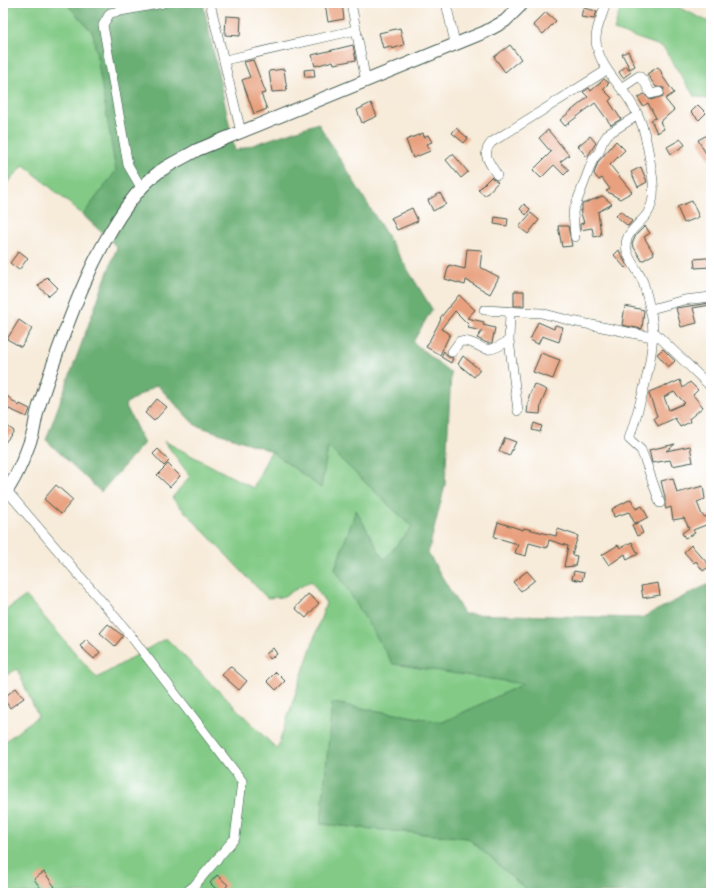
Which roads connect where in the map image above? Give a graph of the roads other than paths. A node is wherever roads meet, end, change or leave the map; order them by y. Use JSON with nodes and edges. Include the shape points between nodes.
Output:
{"nodes":[{"id":1,"x":163,"y":3,"type":"edge"},
{"id":2,"x":210,"y":3,"type":"edge"},
{"id":3,"x":352,"y":3,"type":"edge"},
{"id":4,"x":446,"y":3,"type":"edge"},
{"id":5,"x":523,"y":3,"type":"edge"},
{"id":6,"x":606,"y":3,"type":"edge"},
{"id":7,"x":356,"y":30,"type":"junction"},
{"id":8,"x":456,"y":43,"type":"junction"},
{"id":9,"x":225,"y":60,"type":"junction"},
{"id":10,"x":607,"y":70,"type":"junction"},
{"id":11,"x":366,"y":82,"type":"junction"},
{"id":12,"x":621,"y":88,"type":"junction"},
{"id":13,"x":659,"y":92,"type":"dead end"},
{"id":14,"x":638,"y":115,"type":"junction"},
{"id":15,"x":241,"y":132,"type":"junction"},
{"id":16,"x":497,"y":175,"type":"dead end"},
{"id":17,"x":142,"y":189,"type":"junction"},
{"id":18,"x":574,"y":236,"type":"dead end"},
{"id":19,"x":711,"y":298,"type":"edge"},
{"id":20,"x":651,"y":309,"type":"junction"},
{"id":21,"x":484,"y":310,"type":"dead end"},
{"id":22,"x":510,"y":313,"type":"junction"},
{"id":23,"x":652,"y":334,"type":"junction"},
{"id":24,"x":509,"y":340,"type":"junction"},
{"id":25,"x":452,"y":352,"type":"dead end"},
{"id":26,"x":711,"y":387,"type":"edge"},
{"id":27,"x":518,"y":411,"type":"dead end"},
{"id":28,"x":5,"y":493,"type":"edge"},
{"id":29,"x":660,"y":503,"type":"dead end"},
{"id":30,"x":185,"y":893,"type":"edge"}],
"edges":[{"from":1,"to":17,"type":"street","via":[[110,13],[103,25],[128,165]]},
{"from":2,"to":9,"type":"street"},
{"from":3,"to":7,"type":"street"},
{"from":4,"to":8,"type":"street"},
{"from":5,"to":8,"type":"street","via":[[495,27]]},
{"from":6,"to":10,"type":"street","via":[[596,47]]},
{"from":7,"to":9,"type":"street"},
{"from":7,"to":11,"type":"street"},
{"from":8,"to":11,"type":"street"},
{"from":9,"to":15,"type":"street"},
{"from":10,"to":12,"type":"street"},
{"from":10,"to":16,"type":"street","via":[[487,147],[486,154]]},
{"from":11,"to":15,"type":"street"},
{"from":12,"to":13,"type":"street","via":[[639,76],[651,94]]},
{"from":12,"to":14,"type":"street"},
{"from":14,"to":18,"type":"street","via":[[608,134],[600,152],[593,159],[573,212]]},
{"from":14,"to":20,"type":"street","via":[[654,188],[647,214],[630,233],[626,249],[643,282]]},
{"from":15,"to":17,"type":"street","via":[[197,150],[172,164]]},
{"from":17,"to":28,"type":"street","via":[[121,213],[88,275],[38,408],[27,449]]},
{"from":19,"to":20,"type":"street","via":[[684,300]]},
{"from":20,"to":23,"type":"street"},
{"from":21,"to":22,"type":"street"},
{"from":22,"to":23,"type":"street","via":[[541,313],[572,321]]},
{"from":22,"to":24,"type":"street"},
{"from":23,"to":26,"type":"street"},
{"from":23,"to":29,"type":"street","via":[[651,356],[629,439],[641,450],[646,460]]},
{"from":24,"to":25,"type":"street","via":[[492,350],[460,341]]},
{"from":24,"to":27,"type":"street"},
{"from":28,"to":30,"type":"street","via":[[127,631],[242,781],[236,838]]}]}
